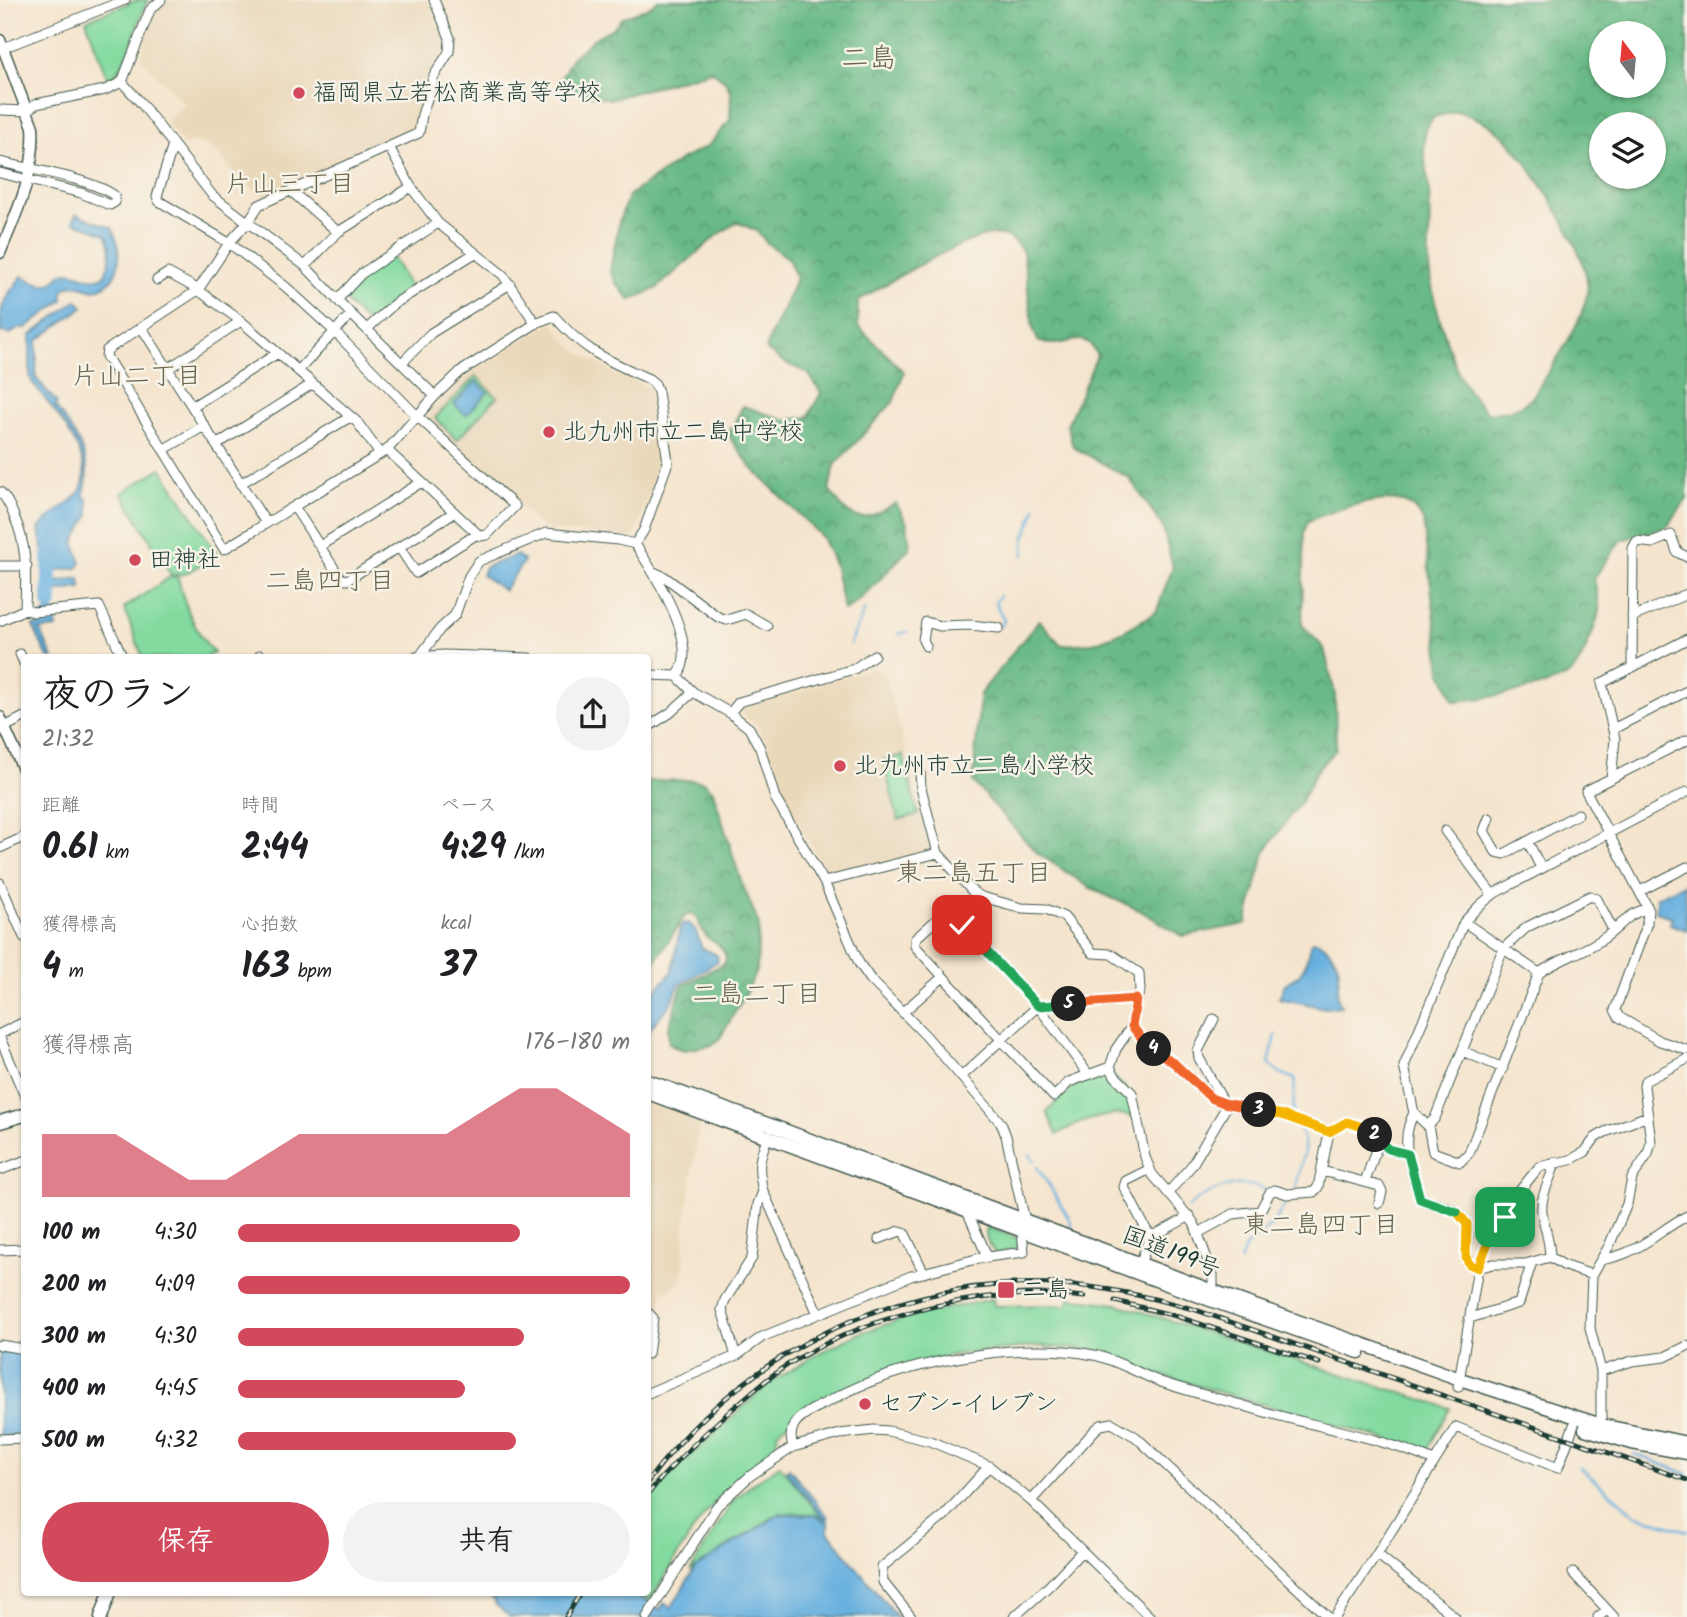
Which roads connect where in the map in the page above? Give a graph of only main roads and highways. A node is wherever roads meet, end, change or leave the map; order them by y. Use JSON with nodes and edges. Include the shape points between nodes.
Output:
{"nodes":[{"id":1,"x":1,"y":44,"type":"edge"},
{"id":2,"x":0,"y":253,"type":"edge"},
{"id":3,"x":2,"y":724,"type":"edge"},
{"id":4,"x":21,"y":765,"type":"edge"},
{"id":5,"x":651,"y":1082,"type":"edge"},
{"id":6,"x":651,"y":1094,"type":"edge"},
{"id":7,"x":21,"y":1116,"type":"edge"},
{"id":8,"x":0,"y":1122,"type":"edge"},
{"id":9,"x":21,"y":1124,"type":"edge"},
{"id":10,"x":0,"y":1129,"type":"edge"},
{"id":11,"x":1024,"y":1226,"type":"junction"},
{"id":12,"x":1213,"y":1296,"type":"junction"},
{"id":13,"x":1459,"y":1383,"type":"junction"},
{"id":14,"x":1601,"y":1430,"type":"junction"},
{"id":15,"x":1687,"y":1443,"type":"edge"},
{"id":16,"x":1687,"y":1453,"type":"edge"},
{"id":17,"x":109,"y":1596,"type":"edge"},
{"id":18,"x":102,"y":1617,"type":"edge"}],
"edges":[{"from":1,"to":2,"type":"main road","via":[[33,127],[24,197]]},
{"from":3,"to":4,"type":"main road"},
{"from":5,"to":11,"type":"highway","name":"国道199号"},
{"from":6,"to":11,"type":"highway","name":"国道199号","via":[[967,1211]]},
{"from":7,"to":8,"type":"highway"},
{"from":9,"to":10,"type":"highway"},
{"from":11,"to":12,"type":"highway","name":"国道199号"},
{"from":11,"to":12,"type":"highway","name":"国道199号","via":[[1140,1264]]},
{"from":12,"to":13,"type":"highway","name":"国道199号"},
{"from":13,"to":14,"type":"highway","name":"国道199号"},
{"from":13,"to":14,"type":"highway","name":"国道199号","via":[[1574,1425]]},
{"from":14,"to":15,"type":"highway","name":"国道199号"},
{"from":14,"to":16,"type":"highway","name":"国道199号","via":[[1632,1443]]},
{"from":17,"to":18,"type":"highway"}]}
